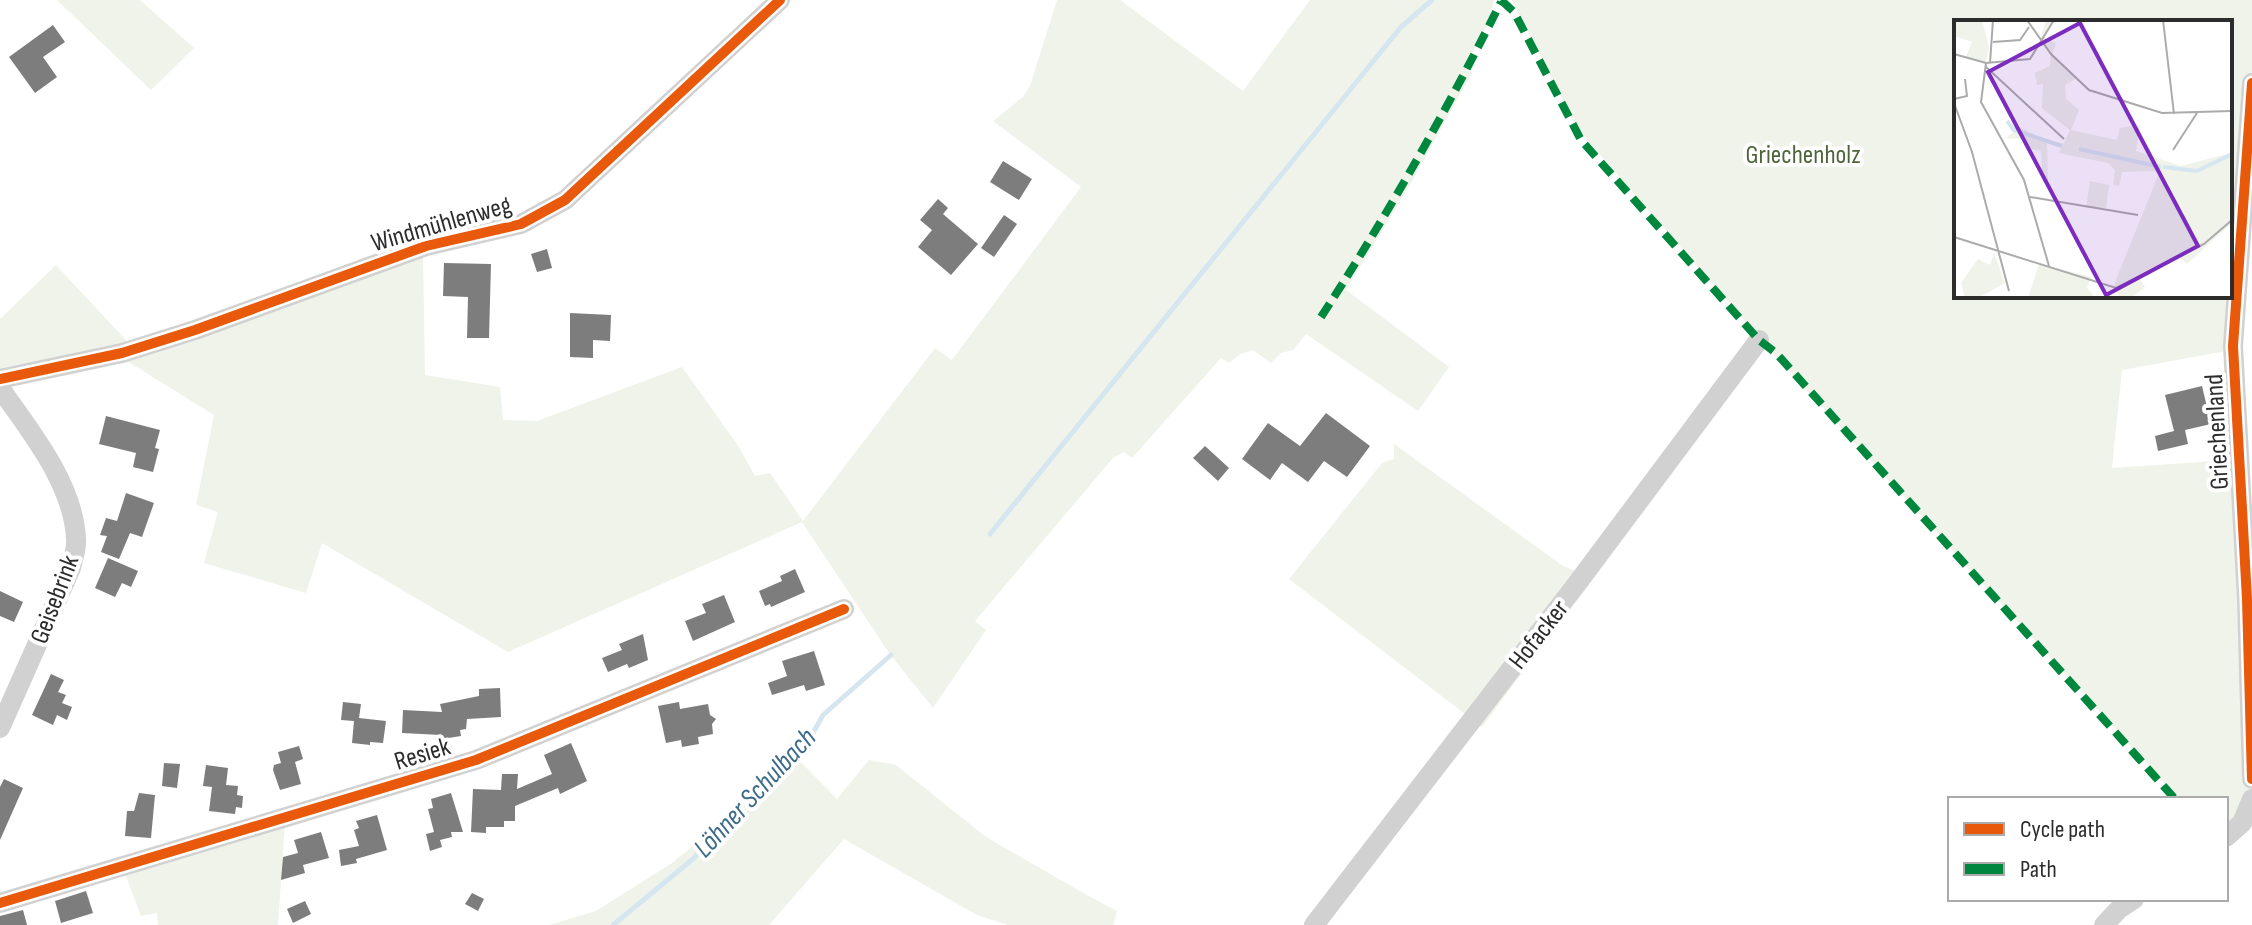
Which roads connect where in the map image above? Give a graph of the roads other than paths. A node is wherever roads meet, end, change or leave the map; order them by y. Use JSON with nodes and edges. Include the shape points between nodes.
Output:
{"nodes":[{"id":1,"x":780,"y":0,"type":"edge"},
{"id":2,"x":2252,"y":83,"type":"edge"},
{"id":3,"x":1759,"y":340,"type":"dead end"},
{"id":4,"x":0,"y":379,"type":"edge"},
{"id":5,"x":0,"y":388,"type":"edge"},
{"id":6,"x":844,"y":609,"type":"dead end"},
{"id":7,"x":0,"y":728,"type":"edge"},
{"id":8,"x":2252,"y":779,"type":"edge"},
{"id":9,"x":2252,"y":799,"type":"edge"},
{"id":10,"x":2228,"y":835,"type":"edge"},
{"id":11,"x":2131,"y":901,"type":"edge"},
{"id":12,"x":0,"y":903,"type":"edge"},
{"id":13,"x":1314,"y":925,"type":"edge"},
{"id":14,"x":2104,"y":925,"type":"edge"}],
"edges":[{"from":1,"to":4,"type":"street","name":"Windmühlenweg","via":[[565,200],[521,224],[426,246],[122,353]]},
{"from":2,"to":8,"type":"street","name":"Griechenland","via":[[2233,346]]},
{"from":3,"to":13,"type":"street","name":"Hofacker"},
{"from":5,"to":7,"type":"street","name":"Geisebrink","via":[[48,457],[73,512],[77,541],[71,568]]},
{"from":6,"to":12,"type":"street","name":"Resiek","via":[[476,760]]},
{"from":9,"to":10,"type":"street","via":[[2242,823]]},
{"from":11,"to":14,"type":"street"}]}
